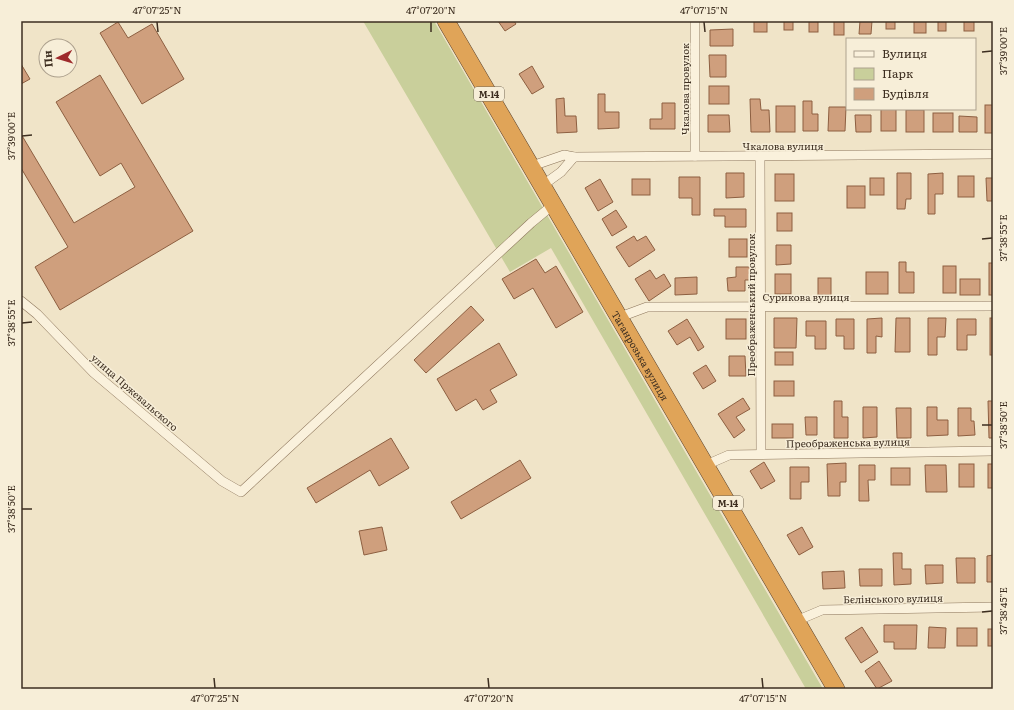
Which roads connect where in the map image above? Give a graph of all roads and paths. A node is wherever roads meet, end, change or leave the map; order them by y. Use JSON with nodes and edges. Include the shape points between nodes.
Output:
{"nodes":[{"id":1,"x":446,"y":21,"type":"edge"},
{"id":2,"x":695,"y":21,"type":"edge"},
{"id":3,"x":993,"y":154,"type":"edge"},
{"id":4,"x":695,"y":156,"type":"junction"},
{"id":5,"x":760,"y":156,"type":"junction"},
{"id":6,"x":574,"y":157,"type":"junction"},
{"id":7,"x":532,"y":166,"type":"junction"},
{"id":8,"x":543,"y":185,"type":"junction"},
{"id":9,"x":554,"y":204,"type":"junction"},
{"id":10,"x":21,"y":301,"type":"edge"},
{"id":11,"x":761,"y":306,"type":"junction"},
{"id":12,"x":993,"y":306,"type":"edge"},
{"id":13,"x":620,"y":317,"type":"junction"},
{"id":14,"x":993,"y":452,"type":"edge"},
{"id":15,"x":761,"y":454,"type":"junction"},
{"id":16,"x":706,"y":465,"type":"junction"},
{"id":17,"x":993,"y":607,"type":"edge"},
{"id":18,"x":796,"y":621,"type":"junction"},
{"id":19,"x":836,"y":689,"type":"edge"}],
"edges":[{"from":1,"to":7,"type":"highway","name":"Таганрозька вулиця","number":"М-14"},
{"from":2,"to":4,"type":"street","name":"Чкалова провулок"},
{"from":3,"to":5,"type":"street","name":"Чкалова вулиця"},
{"from":4,"to":5,"type":"street","name":"Чкалова вулиця"},
{"from":4,"to":6,"type":"street","name":"Чкалова вулиця"},
{"from":5,"to":11,"type":"street","name":"Преображенський провулок"},
{"from":6,"to":7,"type":"street","name":"Чкалова вулиця","via":[[564,155]]},
{"from":6,"to":8,"type":"street","via":[[561,172]]},
{"from":7,"to":8,"type":"highway","name":"Таганрозька вулиця","number":"М-14"},
{"from":8,"to":9,"type":"highway","name":"Таганрозька вулиця","number":"М-14"},
{"from":9,"to":10,"type":"street","name":"улица Пржевальского","via":[[241,492],[222,481],[94,373],[38,314]]},
{"from":9,"to":13,"type":"highway","name":"Таганрозька вулиця","number":"М-14"},
{"from":11,"to":12,"type":"street","name":"Сурикова вулиця"},
{"from":11,"to":13,"type":"street","name":"Сурикова вулиця","via":[[647,307]]},
{"from":11,"to":15,"type":"street","name":"Преображенський провулок"},
{"from":13,"to":16,"type":"highway","name":"Таганрозька вулиця","number":"М-14"},
{"from":14,"to":15,"type":"street","name":"Преображенська вулиця"},
{"from":15,"to":16,"type":"street","name":"Преображенська вулиця","via":[[729,455]]},
{"from":16,"to":18,"type":"highway","name":"Таганрозька вулиця","number":"М-14"},
{"from":17,"to":18,"type":"street","name":"Бєлінського вулиця","via":[[822,610]]},
{"from":18,"to":19,"type":"highway","name":"Таганрозька вулиця","number":"М-14"}]}
